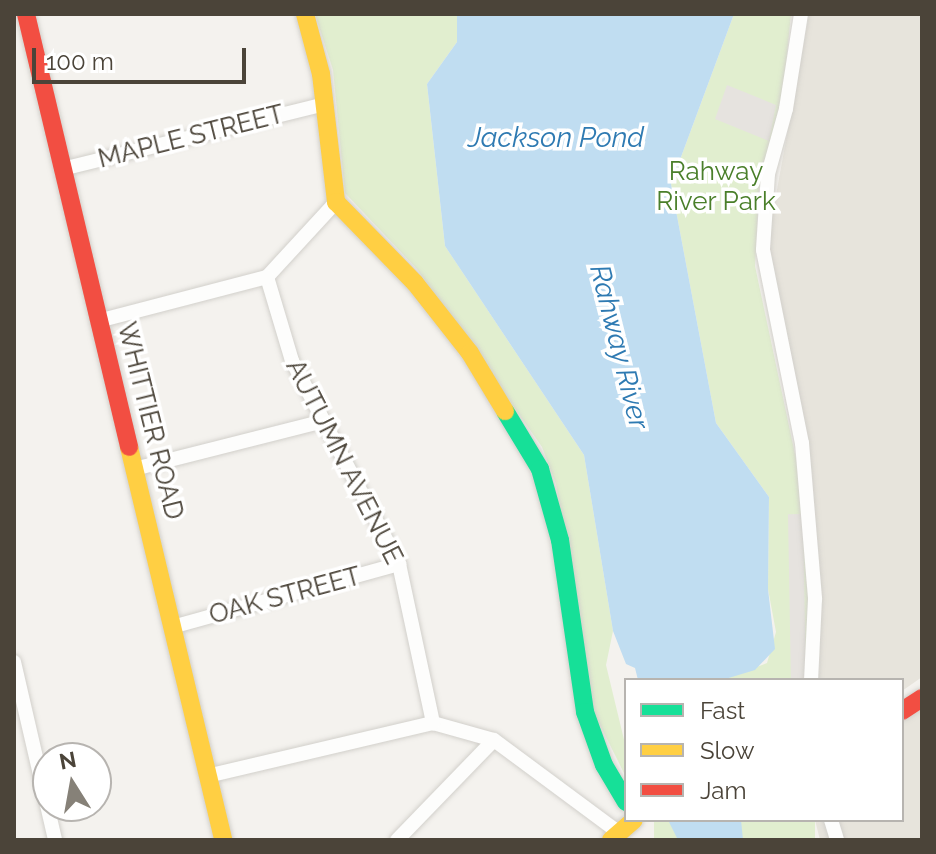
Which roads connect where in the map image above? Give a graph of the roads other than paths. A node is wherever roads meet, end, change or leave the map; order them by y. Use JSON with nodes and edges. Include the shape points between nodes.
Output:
{"nodes":[{"id":1,"x":27,"y":14,"type":"edge"},
{"id":2,"x":305,"y":14,"type":"edge"},
{"id":3,"x":801,"y":14,"type":"edge"},
{"id":4,"x":321,"y":105,"type":"junction"},
{"id":5,"x":62,"y":169,"type":"junction"},
{"id":6,"x":336,"y":202,"type":"junction"},
{"id":7,"x":267,"y":277,"type":"junction"},
{"id":8,"x":98,"y":321,"type":"junction"},
{"id":9,"x":324,"y":421,"type":"junction"},
{"id":10,"x":134,"y":469,"type":"junction"},
{"id":11,"x":399,"y":564,"type":"junction"},
{"id":12,"x":172,"y":627,"type":"junction"},
{"id":13,"x":14,"y":662,"type":"edge"},
{"id":14,"x":811,"y":678,"type":"edge"},
{"id":15,"x":922,"y":698,"type":"edge"},
{"id":16,"x":904,"y":710,"type":"edge"},
{"id":17,"x":433,"y":723,"type":"junction"},
{"id":18,"x":494,"y":740,"type":"junction"},
{"id":19,"x":207,"y":776,"type":"junction"},
{"id":20,"x":624,"y":799,"type":"edge"},
{"id":21,"x":632,"y":822,"type":"edge"},
{"id":22,"x":615,"y":836,"type":"edge"},
{"id":23,"x":55,"y":840,"type":"edge"},
{"id":24,"x":223,"y":840,"type":"edge"},
{"id":25,"x":397,"y":840,"type":"edge"}],
"edges":[{"from":1,"to":5,"type":"street","name":"WHITTIER ROAD"},
{"from":2,"to":4,"type":"street","via":[[321,74]]},
{"from":3,"to":14,"type":"street","via":[[786,109],[768,174],[763,250],[802,443],[815,599]]},
{"from":4,"to":5,"type":"street","name":"MAPLE STREET"},
{"from":4,"to":6,"type":"street"},
{"from":5,"to":8,"type":"street","name":"WHITTIER ROAD"},
{"from":6,"to":7,"type":"street"},
{"from":6,"to":20,"type":"street","via":[[415,283],[470,353],[540,469],[560,540],[585,712],[604,765]]},
{"from":7,"to":8,"type":"street"},
{"from":7,"to":9,"type":"street","name":"AUTUMN AVENUE","via":[[285,345]]},
{"from":8,"to":10,"type":"street","name":"WHITTIER ROAD"},
{"from":9,"to":10,"type":"street"},
{"from":9,"to":11,"type":"street","name":"AUTUMN AVENUE"},
{"from":10,"to":12,"type":"street","name":"WHITTIER ROAD"},
{"from":11,"to":12,"type":"street","name":"OAK STREET"},
{"from":11,"to":17,"type":"street","name":"AUTUMN AVENUE"},
{"from":12,"to":19,"type":"street","name":"WHITTIER ROAD"},
{"from":13,"to":23,"type":"street"},
{"from":15,"to":16,"type":"street"},
{"from":17,"to":18,"type":"street"},
{"from":17,"to":19,"type":"street"},
{"from":18,"to":22,"type":"street"},
{"from":18,"to":25,"type":"street"},
{"from":19,"to":24,"type":"street","name":"WHITTIER ROAD"},
{"from":21,"to":22,"type":"street"}]}
